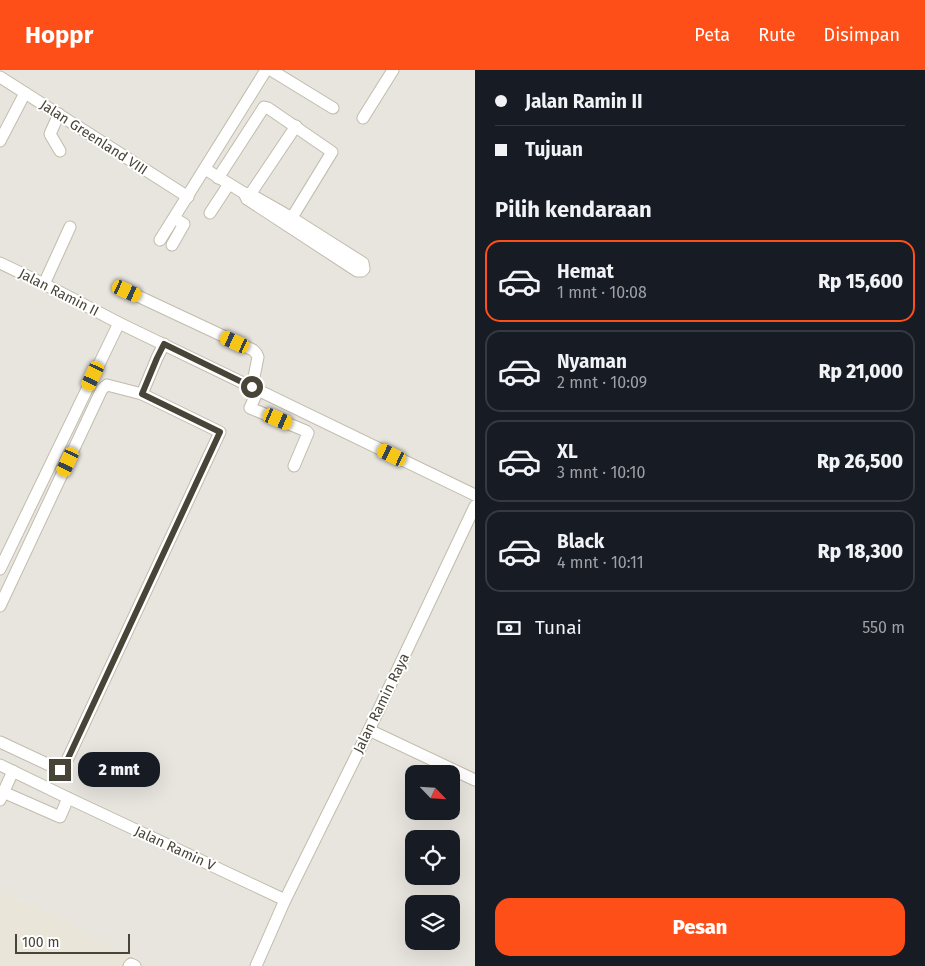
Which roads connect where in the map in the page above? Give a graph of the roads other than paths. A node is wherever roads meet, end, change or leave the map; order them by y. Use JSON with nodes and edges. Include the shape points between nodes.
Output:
{"nodes":[{"id":1,"x":266,"y":70,"type":"edge"},
{"id":2,"x":271,"y":70,"type":"edge"},
{"id":3,"x":393,"y":70,"type":"edge"},
{"id":4,"x":284,"y":73,"type":"edge"},
{"id":5,"x":0,"y":77,"type":"edge"},
{"id":6,"x":25,"y":93,"type":"junction"},
{"id":7,"x":333,"y":108,"type":"dead end"},
{"id":8,"x":58,"y":114,"type":"junction"},
{"id":9,"x":363,"y":118,"type":"dead end"},
{"id":10,"x":296,"y":126,"type":"junction"},
{"id":11,"x":0,"y":141,"type":"edge"},
{"id":12,"x":60,"y":151,"type":"dead end"},
{"id":13,"x":204,"y":169,"type":"junction"},
{"id":14,"x":218,"y":178,"type":"junction"},
{"id":15,"x":229,"y":184,"type":"junction"},
{"id":16,"x":247,"y":195,"type":"junction"},
{"id":17,"x":188,"y":197,"type":"junction"},
{"id":18,"x":210,"y":213,"type":"dead end"},
{"id":19,"x":174,"y":218,"type":"junction"},
{"id":20,"x":289,"y":221,"type":"junction"},
{"id":21,"x":70,"y":227,"type":"dead end"},
{"id":22,"x":160,"y":240,"type":"dead end"},
{"id":23,"x":172,"y":245,"type":"dead end"},
{"id":24,"x":0,"y":263,"type":"edge"},
{"id":25,"x":44,"y":284,"type":"junction"},
{"id":26,"x":127,"y":291,"type":"dead end"},
{"id":27,"x":119,"y":323,"type":"junction"},
{"id":28,"x":164,"y":344,"type":"junction"},
{"id":29,"x":255,"y":389,"type":"junction"},
{"id":30,"x":142,"y":394,"type":"junction"},
{"id":31,"x":294,"y":466,"type":"dead end"},
{"id":32,"x":475,"y":495,"type":"edge"},
{"id":33,"x":475,"y":506,"type":"edge"},
{"id":34,"x":0,"y":569,"type":"edge"},
{"id":35,"x":0,"y":606,"type":"edge"},
{"id":36,"x":369,"y":730,"type":"junction"},
{"id":37,"x":0,"y":742,"type":"edge"},
{"id":38,"x":0,"y":765,"type":"edge"},
{"id":39,"x":13,"y":771,"type":"junction"},
{"id":40,"x":475,"y":780,"type":"edge"},
{"id":41,"x":2,"y":796,"type":"edge"},
{"id":42,"x":68,"y":798,"type":"junction"},
{"id":43,"x":285,"y":900,"type":"junction"},
{"id":44,"x":129,"y":966,"type":"edge"},
{"id":45,"x":134,"y":966,"type":"edge"},
{"id":46,"x":256,"y":966,"type":"edge"}],
"edges":[{"from":1,"to":13,"type":"lane"},
{"from":2,"to":4,"type":"lane"},
{"from":3,"to":9,"type":"lane"},
{"from":4,"to":7,"type":"lane"},
{"from":5,"to":6,"type":"lane","name":"Jalan Greenland VIII"},
{"from":6,"to":8,"type":"lane","name":"Jalan Greenland VIII"},
{"from":6,"to":11,"type":"lane"},
{"from":8,"to":12,"type":"lane","via":[[50,134]]},
{"from":8,"to":17,"type":"lane","name":"Jalan Greenland VIII"},
{"from":10,"to":14,"type":"lane","via":[[264,107]]},
{"from":10,"to":16,"type":"lane"},
{"from":10,"to":20,"type":"lane","via":[[332,152]]},
{"from":13,"to":14,"type":"lane"},
{"from":13,"to":17,"type":"lane"},
{"from":14,"to":15,"type":"lane"},
{"from":15,"to":16,"type":"lane"},
{"from":15,"to":18,"type":"lane"},
{"from":16,"to":20,"type":"lane"},
{"from":17,"to":19,"type":"lane"},
{"from":19,"to":22,"type":"lane"},
{"from":19,"to":23,"type":"lane","via":[[184,224]]},
{"from":20,"to":20,"type":"lane","via":[[363,263],[364,269],[357,271]]},
{"from":21,"to":25,"type":"lane"},
{"from":24,"to":25,"type":"lane","name":"Jalan Ramin II"},
{"from":25,"to":27,"type":"lane","name":"Jalan Ramin II"},
{"from":26,"to":29,"type":"lane","via":[[255,352],[258,357]]},
{"from":27,"to":28,"type":"lane","name":"Jalan Ramin II"},
{"from":27,"to":34,"type":"lane"},
{"from":28,"to":29,"type":"lane","name":"Jalan Ramin II"},
{"from":28,"to":30,"type":"lane"},
{"from":29,"to":31,"type":"lane","via":[[247,406],[308,432]]},
{"from":29,"to":32,"type":"lane","name":"Jalan Ramin II"},
{"from":30,"to":35,"type":"lane","via":[[104,387]]},
{"from":30,"to":37,"type":"lane","via":[[220,432],[63,769]]},
{"from":33,"to":36,"type":"lane","name":"Jalan Ramin Raya"},
{"from":36,"to":40,"type":"lane"},
{"from":36,"to":43,"type":"lane","name":"Jalan Ramin Raya"},
{"from":38,"to":39,"type":"lane","name":"Jalan Ramin V"},
{"from":39,"to":41,"type":"lane"},
{"from":39,"to":42,"type":"lane","name":"Jalan Ramin V"},
{"from":41,"to":42,"type":"lane","via":[[60,817]]},
{"from":42,"to":43,"type":"lane","name":"Jalan Ramin V"},
{"from":43,"to":46,"type":"lane"},
{"from":44,"to":45,"type":"lane"}]}
